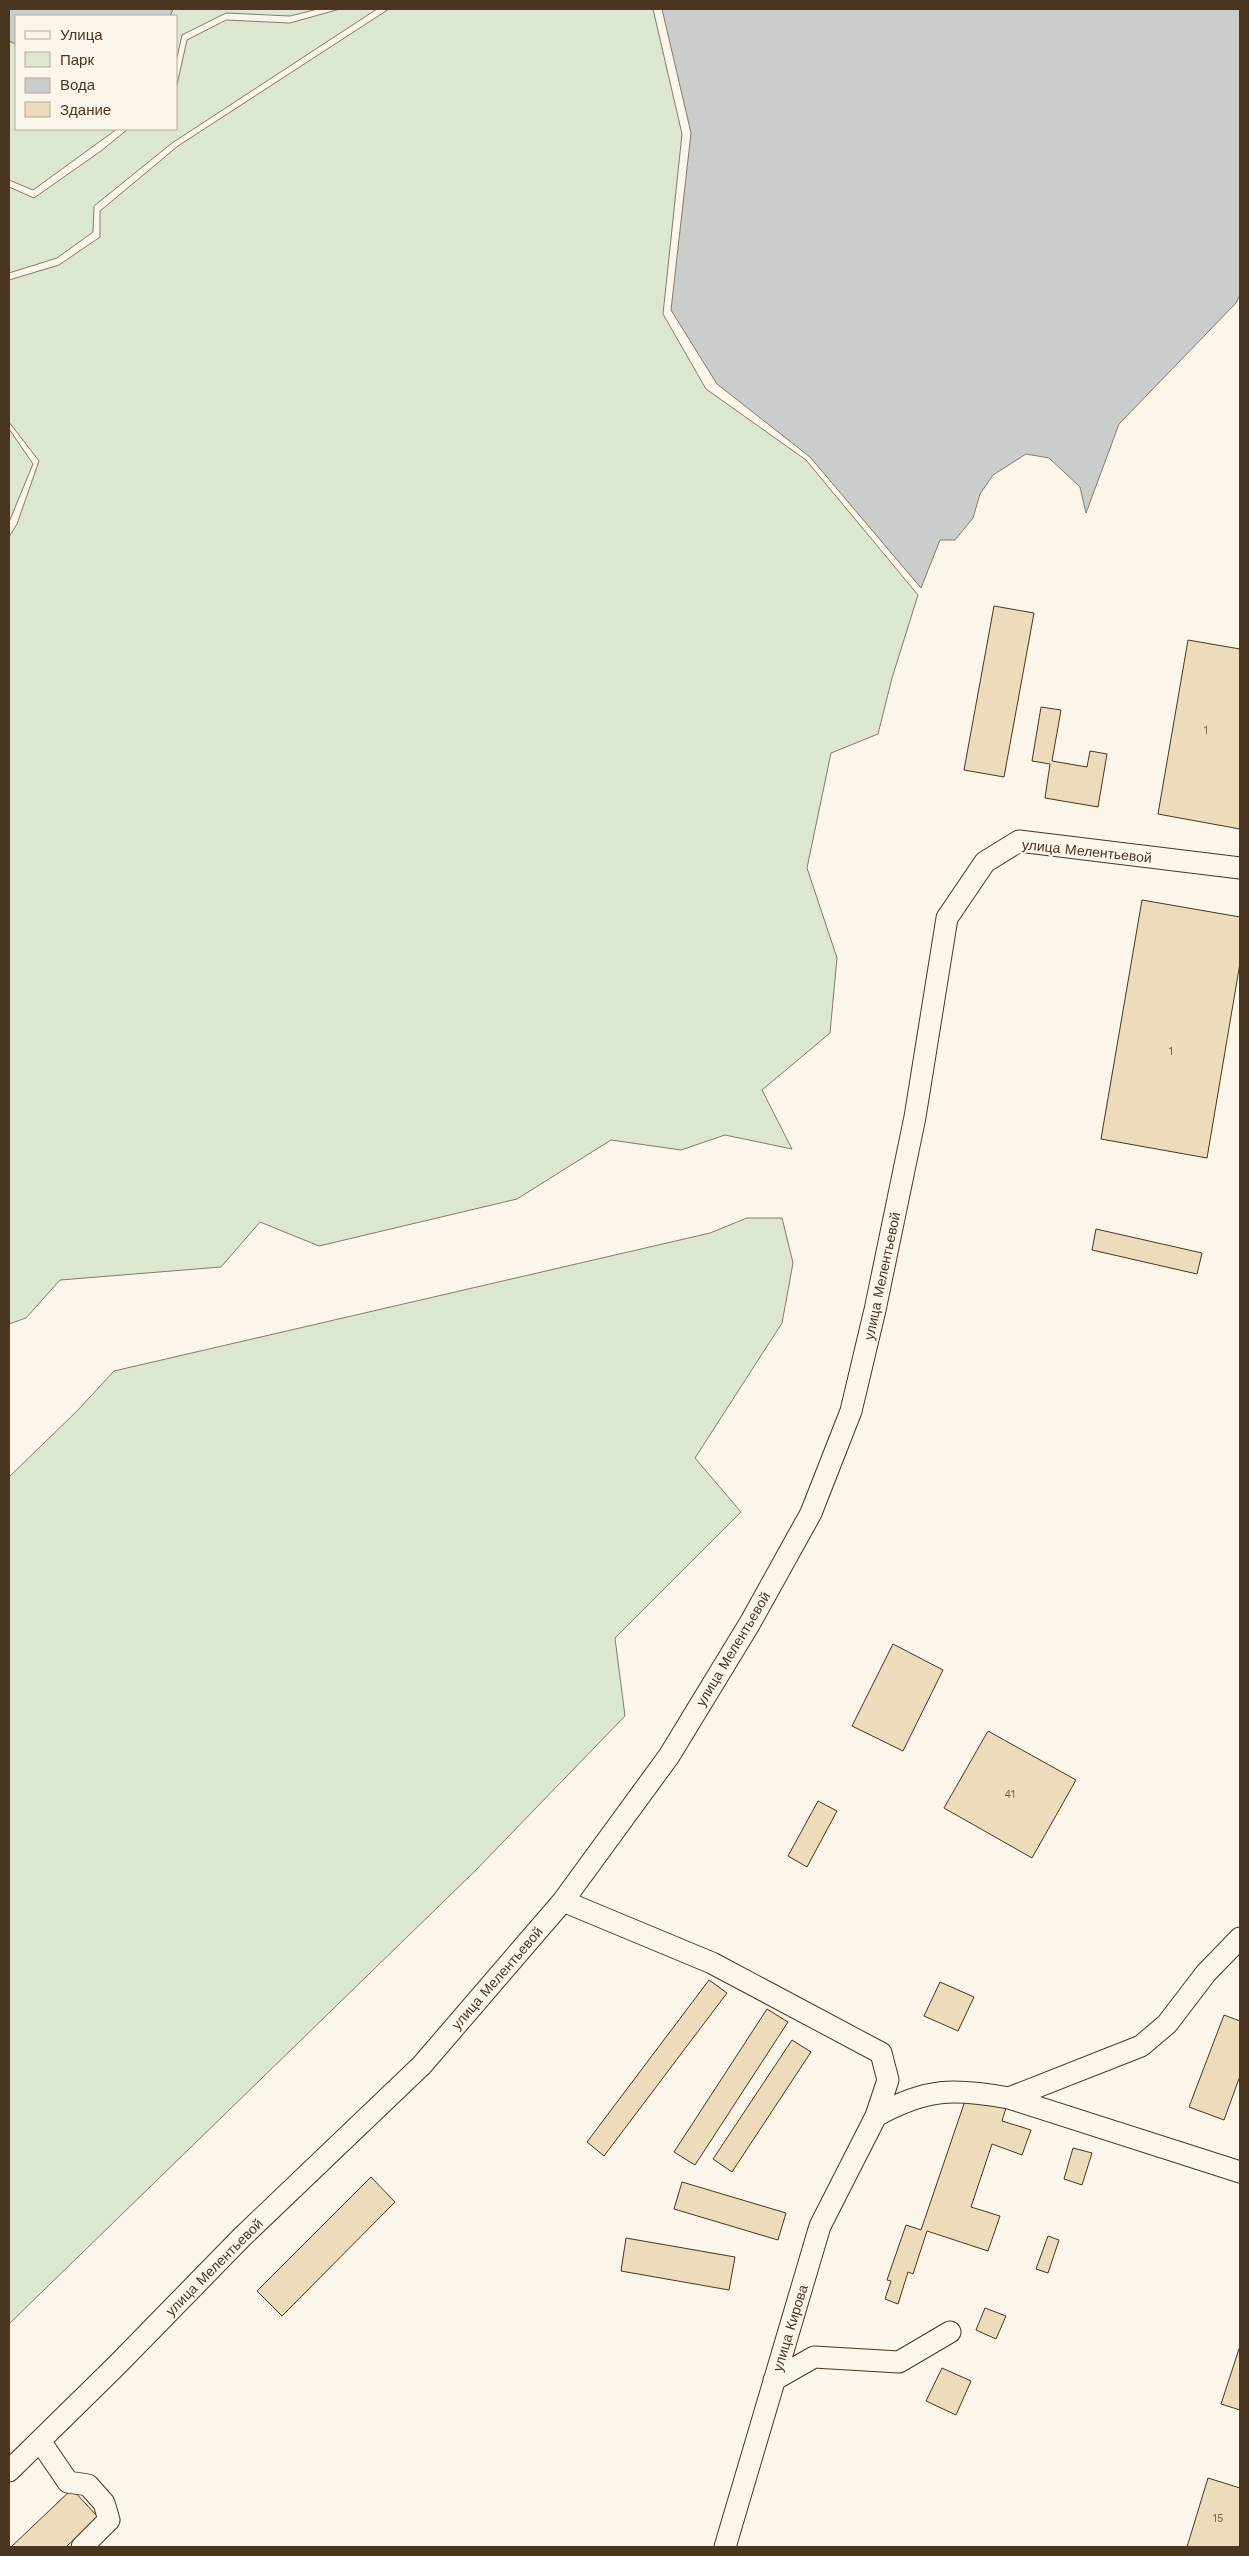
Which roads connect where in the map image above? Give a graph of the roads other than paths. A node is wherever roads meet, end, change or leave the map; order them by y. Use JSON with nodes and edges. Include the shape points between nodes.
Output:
{"nodes":[{"id":1,"x":1240,"y":868,"type":"edge"},
{"id":2,"x":563,"y":1901,"type":"junction"},
{"id":3,"x":1240,"y":1938,"type":"edge"},
{"id":4,"x":1009,"y":2098,"type":"junction"},
{"id":5,"x":876,"y":2116,"type":"junction"},
{"id":6,"x":1240,"y":2172,"type":"edge"},
{"id":7,"x":950,"y":2332,"type":"dead end"},
{"id":8,"x":774,"y":2380,"type":"junction"},
{"id":9,"x":40,"y":2441,"type":"junction"},
{"id":10,"x":9,"y":2471,"type":"edge"},
{"id":11,"x":82,"y":2547,"type":"edge"},
{"id":12,"x":725,"y":2547,"type":"edge"}],
"edges":[{"from":1,"to":2,"type":"street","name":"улица Мелентьевой","via":[[1019,841],[985,862],[947,918],[915,1117],[851,1411],[811,1513],[750,1624],[668,1756]]},
{"from":2,"to":5,"type":"street","name":"улица Кирова","via":[[712,1963],[881,2053],[888,2080]]},
{"from":2,"to":9,"type":"street","name":"улица Мелентьевой","via":[[422,2066],[242,2237]]},
{"from":3,"to":4,"type":"street","via":[[1206,1973],[1168,2024],[1142,2046]]},
{"from":4,"to":5,"type":"street","via":[[970,2091],[947,2091],[902,2102]]},
{"from":4,"to":6,"type":"street"},
{"from":5,"to":8,"type":"street","name":"улица Кирова","via":[[820,2226]]},
{"from":7,"to":8,"type":"street","via":[[899,2362],[814,2357]]},
{"from":8,"to":12,"type":"street","name":"улица Кирова"},
{"from":9,"to":10,"type":"street","name":"улица Мелентьевой"},
{"from":9,"to":11,"type":"street","via":[[68,2482],[88,2485],[104,2503],[109,2520]]}]}
